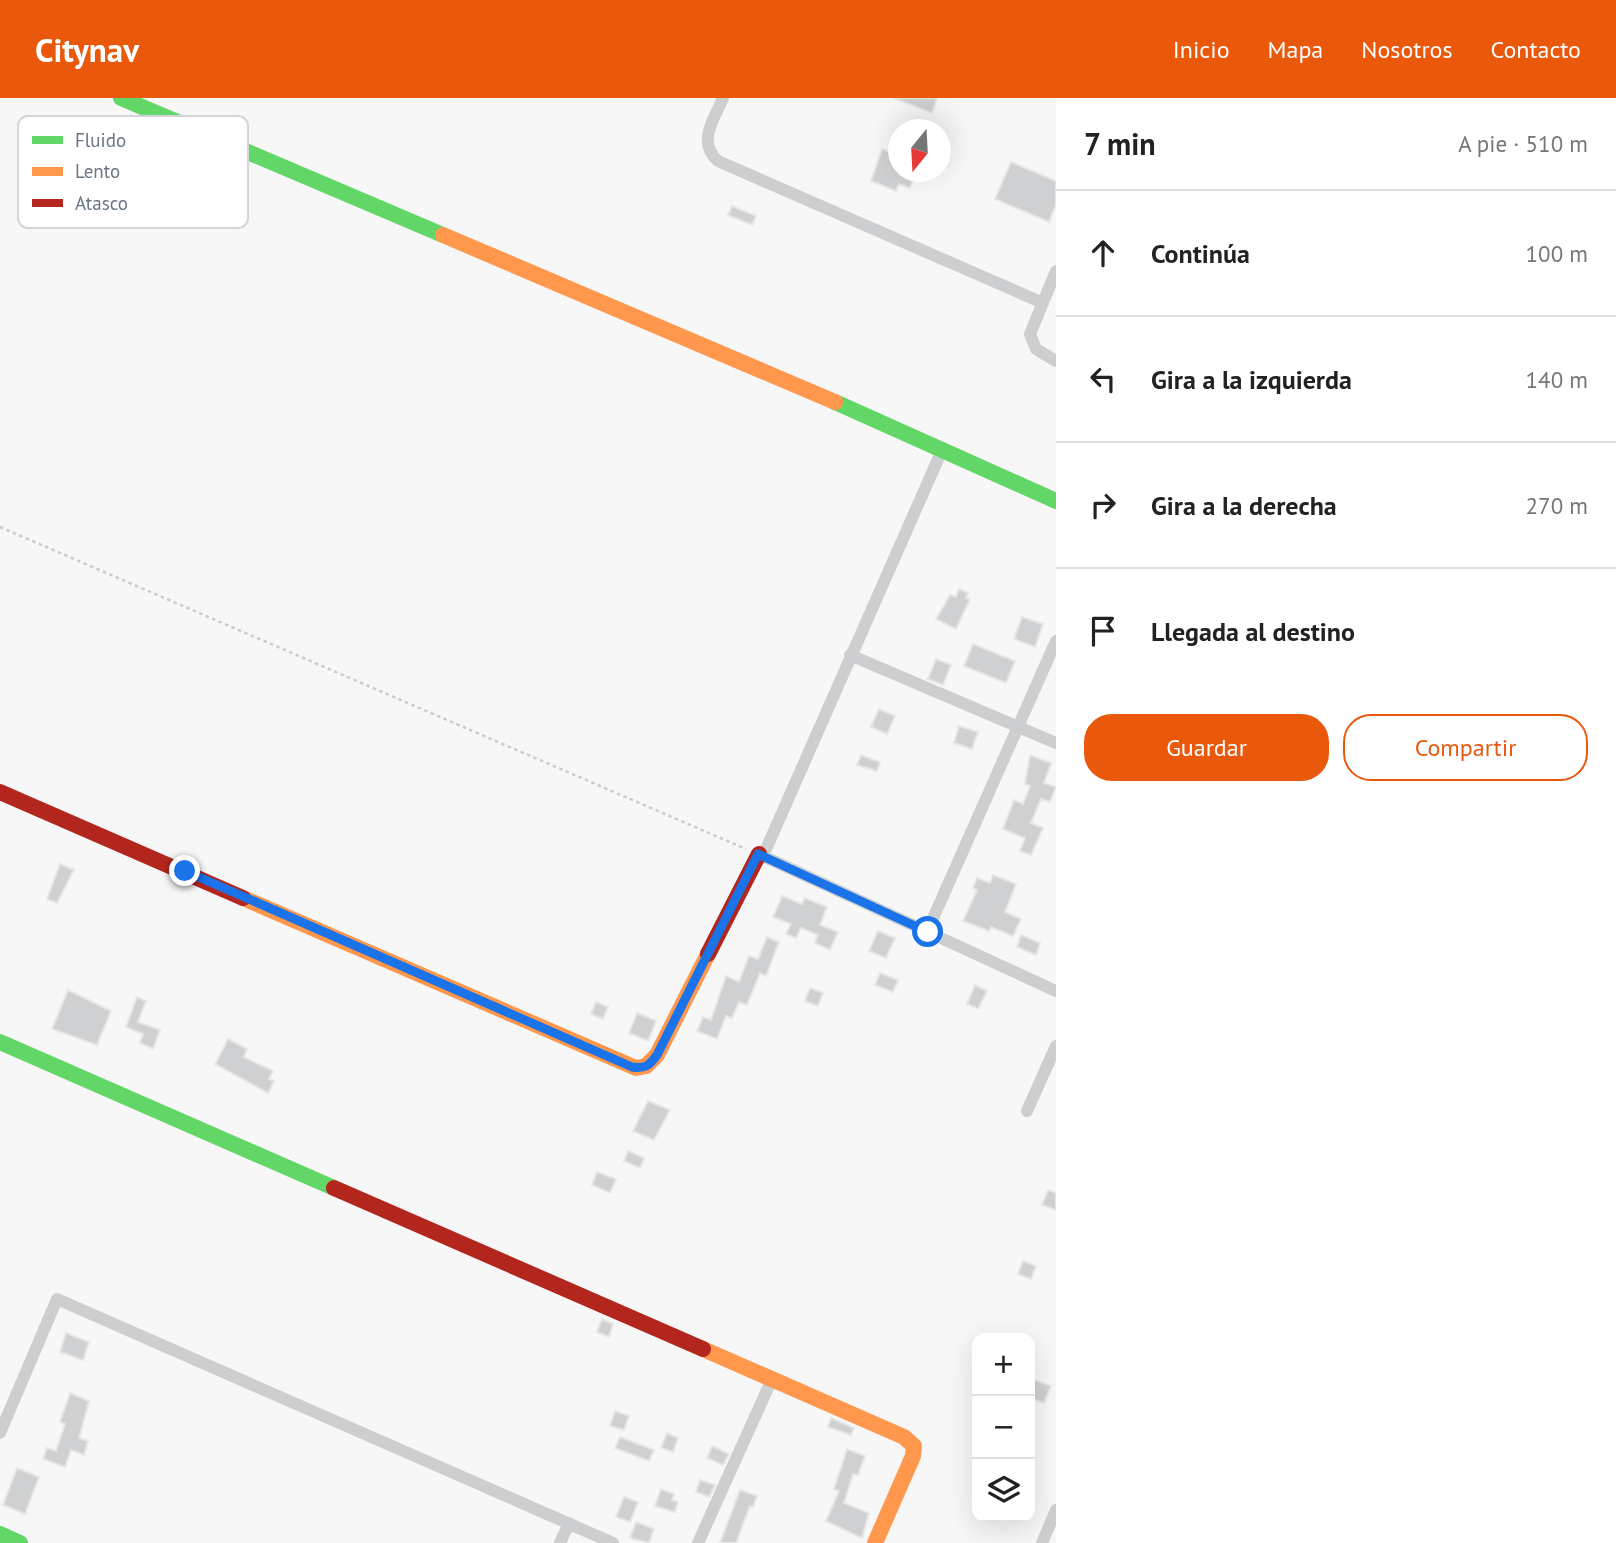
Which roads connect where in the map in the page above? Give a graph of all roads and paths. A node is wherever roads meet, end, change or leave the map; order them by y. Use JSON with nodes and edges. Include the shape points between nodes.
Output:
{"nodes":[{"id":1,"x":121,"y":98,"type":"edge"},
{"id":2,"x":723,"y":98,"type":"edge"},
{"id":3,"x":163,"y":116,"type":"edge"},
{"id":4,"x":248,"y":152,"type":"edge"},
{"id":5,"x":1056,"y":271,"type":"edge"},
{"id":6,"x":1043,"y":303,"type":"junction"},
{"id":7,"x":1056,"y":361,"type":"edge"},
{"id":8,"x":943,"y":449,"type":"junction"},
{"id":9,"x":1056,"y":502,"type":"edge"},
{"id":10,"x":0,"y":527,"type":"edge"},
{"id":11,"x":1056,"y":641,"type":"edge"},
{"id":12,"x":850,"y":655,"type":"junction"},
{"id":13,"x":1018,"y":727,"type":"junction"},
{"id":14,"x":1056,"y":743,"type":"edge"},
{"id":15,"x":0,"y":792,"type":"edge"},
{"id":16,"x":758,"y":854,"type":"joint"},
{"id":17,"x":928,"y":932,"type":"junction"},
{"id":18,"x":1056,"y":991,"type":"edge"},
{"id":19,"x":0,"y":1042,"type":"edge"},
{"id":20,"x":1056,"y":1046,"type":"edge"},
{"id":21,"x":1027,"y":1111,"type":"dead end"},
{"id":22,"x":772,"y":1379,"type":"junction"},
{"id":23,"x":0,"y":1433,"type":"edge"},
{"id":24,"x":1056,"y":1510,"type":"edge"},
{"id":25,"x":569,"y":1523,"type":"junction"},
{"id":26,"x":0,"y":1535,"type":"edge"},
{"id":27,"x":20,"y":1543,"type":"edge"},
{"id":28,"x":560,"y":1543,"type":"edge"},
{"id":29,"x":613,"y":1543,"type":"edge"},
{"id":30,"x":698,"y":1543,"type":"edge"},
{"id":31,"x":876,"y":1543,"type":"edge"},
{"id":32,"x":1042,"y":1543,"type":"edge"}],
"edges":[{"from":1,"to":3,"type":"street"},
{"from":2,"to":6,"type":"street","via":[[706,139],[709,152],[718,161]]},
{"from":4,"to":8,"type":"street"},
{"from":5,"to":6,"type":"street"},
{"from":6,"to":7,"type":"street","via":[[1030,334],[1036,349]]},
{"from":8,"to":9,"type":"street"},
{"from":8,"to":12,"type":"street"},
{"from":10,"to":16,"type":"path"},
{"from":11,"to":13,"type":"street"},
{"from":12,"to":13,"type":"street"},
{"from":12,"to":17,"type":"street","via":[[763,856]]},
{"from":13,"to":14,"type":"street"},
{"from":13,"to":17,"type":"street"},
{"from":15,"to":16,"type":"street","via":[[641,1068],[657,1055]]},
{"from":17,"to":18,"type":"street"},
{"from":19,"to":22,"type":"street"},
{"from":20,"to":21,"type":"street"},
{"from":22,"to":30,"type":"street"},
{"from":22,"to":31,"type":"street","via":[[904,1437],[914,1446]]},
{"from":23,"to":25,"type":"street","via":[[57,1299]]},
{"from":24,"to":32,"type":"street"},
{"from":25,"to":28,"type":"street"},
{"from":25,"to":29,"type":"street"},
{"from":26,"to":27,"type":"street"}]}
